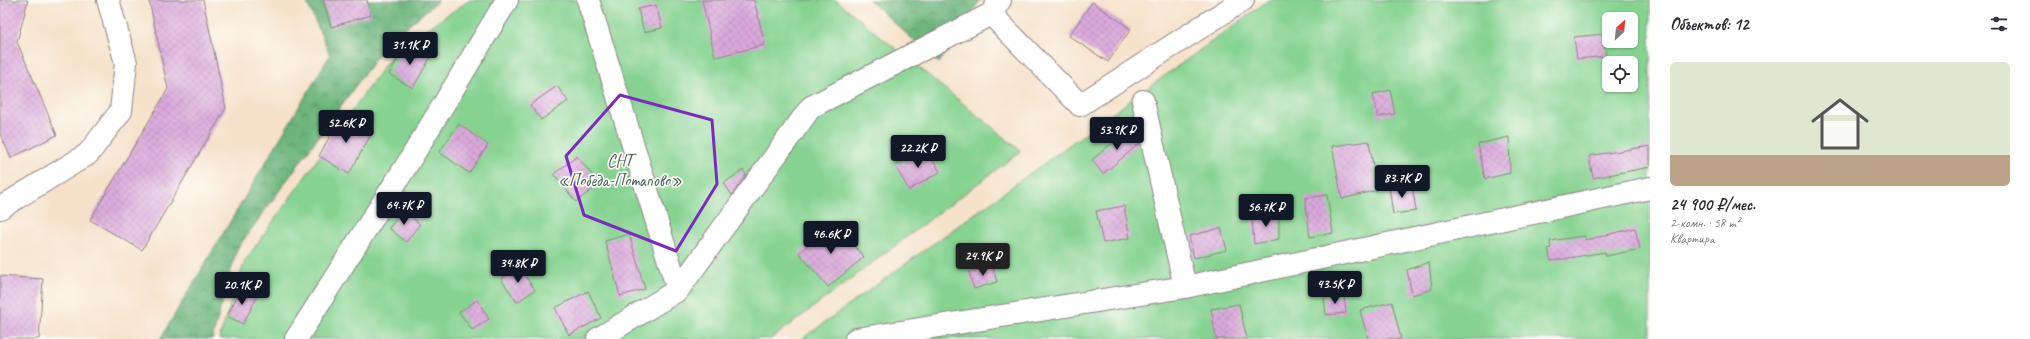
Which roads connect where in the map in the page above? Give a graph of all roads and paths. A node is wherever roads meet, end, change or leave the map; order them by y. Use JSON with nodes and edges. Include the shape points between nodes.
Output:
{"nodes":[{"id":1,"x":108,"y":0,"type":"edge"},
{"id":2,"x":507,"y":0,"type":"edge"},
{"id":3,"x":588,"y":0,"type":"edge"},
{"id":4,"x":1243,"y":0,"type":"edge"},
{"id":5,"x":996,"y":7,"type":"edge"},
{"id":6,"x":1143,"y":101,"type":"dead end"},
{"id":7,"x":1650,"y":188,"type":"edge"},
{"id":8,"x":0,"y":208,"type":"edge"},
{"id":9,"x":1185,"y":287,"type":"junction"},
{"id":10,"x":678,"y":290,"type":"junction"},
{"id":11,"x":296,"y":339,"type":"edge"},
{"id":12,"x":598,"y":339,"type":"edge"},
{"id":13,"x":856,"y":339,"type":"edge"}],
"edges":[{"from":1,"to":8,"type":"street","via":[[126,63],[121,111],[88,154]]},
{"from":2,"to":11,"type":"street","via":[[408,163]]},
{"from":3,"to":10,"type":"street"},
{"from":4,"to":5,"type":"street","via":[[1080,105]]},
{"from":5,"to":10,"type":"street","via":[[811,106]]},
{"from":6,"to":9,"type":"street"},
{"from":7,"to":9,"type":"street"},
{"from":9,"to":13,"type":"street"},
{"from":10,"to":12,"type":"street"}]}
